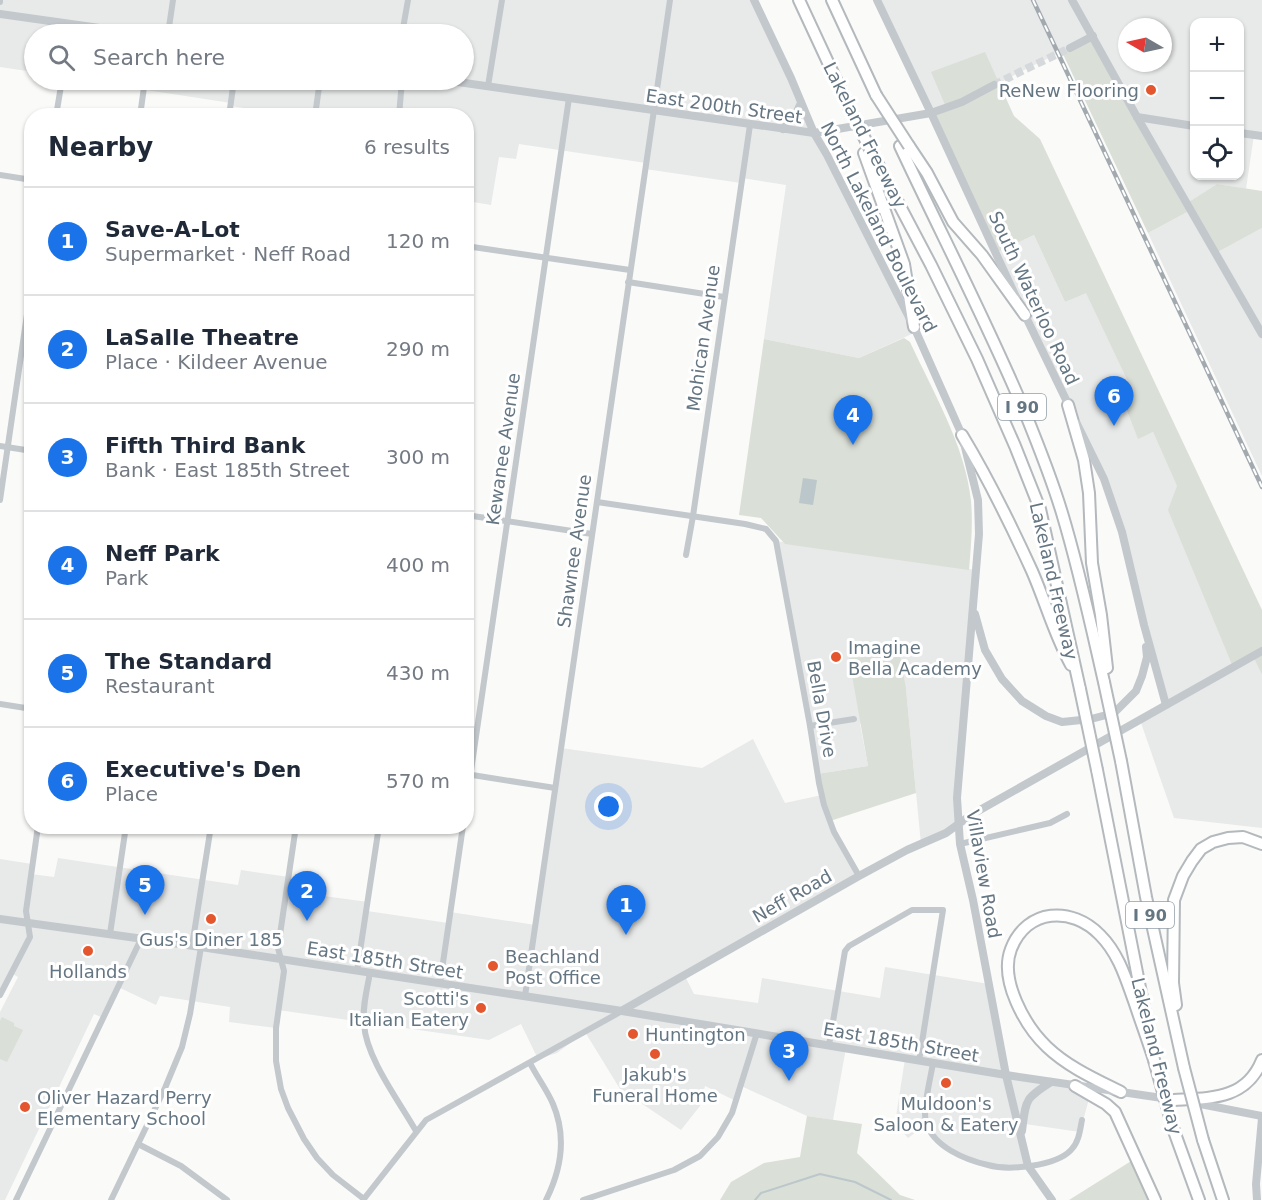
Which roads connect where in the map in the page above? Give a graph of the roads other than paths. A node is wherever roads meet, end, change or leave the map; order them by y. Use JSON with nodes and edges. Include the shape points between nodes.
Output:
{"nodes":[{"id":1,"x":174,"y":0,"type":"edge"},
{"id":2,"x":408,"y":0,"type":"edge"},
{"id":3,"x":502,"y":0,"type":"edge"},
{"id":4,"x":670,"y":0,"type":"edge"},
{"id":5,"x":754,"y":0,"type":"edge"},
{"id":6,"x":799,"y":0,"type":"edge"},
{"id":7,"x":832,"y":0,"type":"edge"},
{"id":8,"x":877,"y":0,"type":"edge"},
{"id":9,"x":1072,"y":0,"type":"edge"},
{"id":10,"x":0,"y":14,"type":"edge"},
{"id":11,"x":69,"y":24,"type":"edge"},
{"id":12,"x":170,"y":24,"type":"edge"},
{"id":13,"x":404,"y":24,"type":"edge"},
{"id":14,"x":1092,"y":36,"type":"junction"},
{"id":15,"x":1070,"y":48,"type":"tunnel mouth"},
{"id":16,"x":474,"y":84,"type":"edge"},
{"id":17,"x":488,"y":86,"type":"junction"},
{"id":18,"x":994,"y":86,"type":"tunnel mouth"},
{"id":19,"x":60,"y":90,"type":"edge"},
{"id":20,"x":144,"y":90,"type":"edge"},
{"id":21,"x":233,"y":90,"type":"edge"},
{"id":22,"x":319,"y":90,"type":"edge"},
{"id":23,"x":401,"y":90,"type":"edge"},
{"id":24,"x":569,"y":98,"type":"junction"},
{"id":25,"x":801,"y":103,"type":"junction"},
{"id":26,"x":57,"y":108,"type":"edge"},
{"id":27,"x":141,"y":108,"type":"edge"},
{"id":28,"x":230,"y":108,"type":"edge"},
{"id":29,"x":316,"y":108,"type":"edge"},
{"id":30,"x":400,"y":108,"type":"edge"},
{"id":31,"x":654,"y":111,"type":"junction"},
{"id":32,"x":931,"y":113,"type":"junction"},
{"id":33,"x":1137,"y":117,"type":"junction"},
{"id":34,"x":750,"y":125,"type":"junction"},
{"id":35,"x":1190,"y":125,"type":"edge"},
{"id":36,"x":783,"y":129,"type":"junction"},
{"id":37,"x":814,"y":134,"type":"junction"},
{"id":38,"x":1244,"y":134,"type":"edge"},
{"id":39,"x":1262,"y":136,"type":"edge"},
{"id":40,"x":905,"y":146,"type":"junction"},
{"id":41,"x":868,"y":153,"type":"junction"},
{"id":42,"x":0,"y":175,"type":"edge"},
{"id":43,"x":24,"y":179,"type":"edge"},
{"id":44,"x":474,"y":247,"type":"edge"},
{"id":45,"x":546,"y":257,"type":"junction"},
{"id":46,"x":630,"y":270,"type":"junction"},
{"id":47,"x":628,"y":282,"type":"junction"},
{"id":48,"x":724,"y":297,"type":"junction"},
{"id":49,"x":1025,"y":315,"type":"junction"},
{"id":50,"x":914,"y":327,"type":"junction"},
{"id":51,"x":24,"y":328,"type":"edge"},
{"id":52,"x":1262,"y":334,"type":"edge"},
{"id":53,"x":1068,"y":405,"type":"junction"},
{"id":54,"x":962,"y":435,"type":"junction"},
{"id":55,"x":4,"y":447,"type":"edge"},
{"id":56,"x":24,"y":450,"type":"edge"},
{"id":57,"x":0,"y":500,"type":"edge"},
{"id":58,"x":597,"y":502,"type":"junction"},
{"id":59,"x":474,"y":515,"type":"edge"},
{"id":60,"x":693,"y":516,"type":"junction"},
{"id":61,"x":507,"y":520,"type":"junction"},
{"id":62,"x":592,"y":534,"type":"junction"},
{"id":63,"x":686,"y":555,"type":"dead end"},
{"id":64,"x":973,"y":606,"type":"junction"},
{"id":65,"x":1144,"y":625,"type":"junction"},
{"id":66,"x":1262,"y":651,"type":"edge"},
{"id":67,"x":1077,"y":674,"type":"junction"},
{"id":68,"x":1106,"y":681,"type":"junction"},
{"id":69,"x":0,"y":704,"type":"edge"},
{"id":70,"x":1166,"y":705,"type":"junction"},
{"id":71,"x":24,"y":708,"type":"edge"},
{"id":72,"x":854,"y":719,"type":"dead end"},
{"id":73,"x":810,"y":726,"type":"junction"},
{"id":74,"x":474,"y":741,"type":"edge"},
{"id":75,"x":474,"y":775,"type":"edge"},
{"id":76,"x":555,"y":788,"type":"junction"},
{"id":77,"x":1067,"y":814,"type":"dead end"},
{"id":78,"x":958,"y":825,"type":"junction"},
{"id":79,"x":37,"y":834,"type":"edge"},
{"id":80,"x":125,"y":834,"type":"edge"},
{"id":81,"x":209,"y":834,"type":"edge"},
{"id":82,"x":295,"y":834,"type":"edge"},
{"id":83,"x":378,"y":834,"type":"edge"},
{"id":84,"x":462,"y":834,"type":"edge"},
{"id":85,"x":960,"y":844,"type":"junction"},
{"id":86,"x":1262,"y":844,"type":"edge"},
{"id":87,"x":859,"y":876,"type":"junction"},
{"id":88,"x":0,"y":919,"type":"edge"},
{"id":89,"x":28,"y":923,"type":"junction"},
{"id":90,"x":110,"y":934,"type":"junction"},
{"id":91,"x":141,"y":939,"type":"junction"},
{"id":92,"x":197,"y":947,"type":"junction"},
{"id":93,"x":281,"y":959,"type":"junction"},
{"id":94,"x":357,"y":971,"type":"junction"},
{"id":95,"x":370,"y":973,"type":"junction"},
{"id":96,"x":440,"y":983,"type":"junction"},
{"id":97,"x":0,"y":995,"type":"edge"},
{"id":98,"x":525,"y":996,"type":"junction"},
{"id":99,"x":622,"y":1011,"type":"junction"},
{"id":100,"x":757,"y":1033,"type":"junction"},
{"id":101,"x":829,"y":1045,"type":"junction"},
{"id":102,"x":1154,"y":1060,"type":"junction"},
{"id":103,"x":1262,"y":1060,"type":"edge"},
{"id":104,"x":919,"y":1061,"type":"junction"},
{"id":105,"x":530,"y":1063,"type":"junction"},
{"id":106,"x":933,"y":1063,"type":"junction"},
{"id":107,"x":1184,"y":1068,"type":"junction"},
{"id":108,"x":1006,"y":1075,"type":"junction"},
{"id":109,"x":1051,"y":1082,"type":"junction"},
{"id":110,"x":1075,"y":1086,"type":"junction"},
{"id":111,"x":1121,"y":1092,"type":"junction"},
{"id":112,"x":1174,"y":1100,"type":"junction"},
{"id":113,"x":1262,"y":1117,"type":"edge"},
{"id":114,"x":1082,"y":1120,"type":"dead end"},
{"id":115,"x":416,"y":1131,"type":"junction"},
{"id":116,"x":1022,"y":1138,"type":"junction"},
{"id":117,"x":138,"y":1144,"type":"junction"},
{"id":118,"x":1028,"y":1166,"type":"junction"},
{"id":119,"x":1262,"y":1167,"type":"edge"},
{"id":120,"x":1256,"y":1184,"type":"junction"},
{"id":121,"x":363,"y":1199,"type":"edge"},
{"id":122,"x":16,"y":1200,"type":"edge"},
{"id":123,"x":111,"y":1200,"type":"edge"},
{"id":124,"x":227,"y":1200,"type":"edge"},
{"id":125,"x":546,"y":1200,"type":"edge"},
{"id":126,"x":584,"y":1200,"type":"edge"},
{"id":127,"x":1052,"y":1200,"type":"edge"},
{"id":128,"x":1155,"y":1200,"type":"edge"},
{"id":129,"x":1199,"y":1200,"type":"edge"},
{"id":130,"x":1223,"y":1200,"type":"edge"},
{"id":131,"x":1257,"y":1200,"type":"edge"}],
"edges":[{"from":1,"to":12,"type":"street"},
{"from":2,"to":13,"type":"street"},
{"from":3,"to":17,"type":"street"},
{"from":4,"to":31,"type":"street","name":"Shawnee Avenue"},
{"from":5,"to":25,"type":"street","name":"North Lakeland Boulevard"},
{"from":6,"to":41,"type":"highway","name":"Lakeland Freeway","bridge":true},
{"from":7,"to":40,"type":"highway","name":"Lakeland Freeway","number":"I 90","bridge":true,"via":[[876,95]]},
{"from":8,"to":32,"type":"street","name":"South Waterloo Road"},
{"from":9,"to":14,"type":"street"},
{"from":10,"to":11,"type":"street"},
{"from":14,"to":15,"type":"street"},
{"from":14,"to":33,"type":"street"},
{"from":16,"to":17,"type":"street","name":"East 200th Street"},
{"from":17,"to":24,"type":"street","name":"East 200th Street"},
{"from":18,"to":32,"type":"street","name":"East 200th Street"},
{"from":19,"to":26,"type":"street"},
{"from":20,"to":27,"type":"street"},
{"from":21,"to":28,"type":"street"},
{"from":22,"to":29,"type":"street"},
{"from":23,"to":30,"type":"street"},
{"from":24,"to":31,"type":"street","name":"East 200th Street"},
{"from":24,"to":45,"type":"street","name":"Kewanee Avenue"},
{"from":25,"to":36,"type":"street"},
{"from":25,"to":37,"type":"street","name":"North Lakeland Boulevard"},
{"from":31,"to":34,"type":"street","name":"East 200th Street"},
{"from":31,"to":46,"type":"street","name":"Shawnee Avenue"},
{"from":32,"to":37,"type":"street","name":"East 200th Street"},
{"from":32,"to":49,"type":"street","name":"South Waterloo Road"},
{"from":33,"to":35,"type":"street"},
{"from":33,"to":52,"type":"street"},
{"from":34,"to":36,"type":"street","name":"East 200th Street"},
{"from":34,"to":48,"type":"street","name":"Mohican Avenue"},
{"from":36,"to":37,"type":"street","name":"East 200th Street"},
{"from":37,"to":50,"type":"street","name":"North Lakeland Boulevard"},
{"from":38,"to":39,"type":"street"},
{"from":40,"to":49,"type":"highway","via":[[927,173],[954,222]]},
{"from":40,"to":68,"type":"highway","name":"Lakeland Freeway","number":"I 90","via":[[1038,446],[1062,512]]},
{"from":41,"to":50,"type":"highway","via":[[904,264]]},
{"from":41,"to":67,"type":"highway","name":"Lakeland Freeway","number":"I 90","via":[[931,265],[1015,446],[1040,509]]},
{"from":42,"to":43,"type":"street"},
{"from":44,"to":45,"type":"street"},
{"from":45,"to":46,"type":"street"},
{"from":45,"to":61,"type":"street","name":"Kewanee Avenue"},
{"from":46,"to":47,"type":"street","name":"Shawnee Avenue"},
{"from":47,"to":48,"type":"street"},
{"from":47,"to":58,"type":"street","name":"Shawnee Avenue"},
{"from":48,"to":60,"type":"street","name":"Mohican Avenue"},
{"from":49,"to":53,"type":"street","name":"South Waterloo Road"},
{"from":50,"to":54,"type":"street","name":"North Lakeland Boulevard"},
{"from":51,"to":55,"type":"street"},
{"from":53,"to":65,"type":"street","name":"South Waterloo Road","via":[[1104,479],[1122,532]]},
{"from":53,"to":68,"type":"highway","via":[[1086,471]]},
{"from":54,"to":64,"type":"street","name":"Villaview Road","via":[[978,500]]},
{"from":54,"to":67,"type":"highway","via":[[1032,573],[1060,646]]},
{"from":55,"to":56,"type":"street"},
{"from":55,"to":57,"type":"street"},
{"from":58,"to":60,"type":"street"},
{"from":58,"to":62,"type":"street","name":"Shawnee Avenue"},
{"from":59,"to":61,"type":"street"},
{"from":60,"to":63,"type":"street","name":"Mohican Avenue"},
{"from":60,"to":73,"type":"street","name":"Bella Drive","via":[[766,530],[776,541]]},
{"from":61,"to":62,"type":"street"},
{"from":61,"to":74,"type":"street","name":"Kewanee Avenue"},
{"from":62,"to":76,"type":"street","name":"Shawnee Avenue"},
{"from":64,"to":65,"type":"street","via":[[985,650],[1002,679],[1022,701],[1062,722],[1114,713],[1136,691],[1147,657]]},
{"from":64,"to":78,"type":"street","name":"Villaview Road"},
{"from":65,"to":70,"type":"street","name":"South Waterloo Road"},
{"from":66,"to":70,"type":"street","name":"Neff Road"},
{"from":67,"to":102,"type":"highway","name":"Lakeland Freeway","number":"I 90","bridge":true},
{"from":68,"to":107,"type":"highway","name":"Lakeland Freeway","number":"I 90","bridge":true,"via":[[1146,897]]},
{"from":69,"to":71,"type":"street"},
{"from":70,"to":78,"type":"street","name":"Neff Road"},
{"from":72,"to":73,"type":"street"},
{"from":73,"to":87,"type":"street","name":"Bella Drive","via":[[824,805]]},
{"from":75,"to":76,"type":"street"},
{"from":76,"to":98,"type":"street","name":"Shawnee Avenue"},
{"from":77,"to":85,"type":"street","via":[[1050,823]]},
{"from":78,"to":85,"type":"street","name":"Villaview Road"},
{"from":78,"to":87,"type":"street","name":"Neff Road"},
{"from":79,"to":89,"type":"street","via":[[26,911]]},
{"from":80,"to":90,"type":"street"},
{"from":81,"to":92,"type":"street"},
{"from":82,"to":93,"type":"street","via":[[278,948]]},
{"from":83,"to":94,"type":"street"},
{"from":84,"to":96,"type":"street"},
{"from":85,"to":108,"type":"street","name":"Villaview Road"},
{"from":86,"to":107,"type":"highway","via":[[1243,837],[1228,838],[1201,849],[1183,876],[1174,900],[1173,983]]},
{"from":87,"to":99,"type":"street","name":"Neff Road"},
{"from":88,"to":89,"type":"street","name":"East 185th Street"},
{"from":89,"to":90,"type":"street","name":"East 185th Street"},
{"from":89,"to":97,"type":"street","via":[[30,937]]},
{"from":90,"to":91,"type":"street","name":"East 185th Street"},
{"from":91,"to":92,"type":"street","name":"East 185th Street"},
{"from":91,"to":122,"type":"street"},
{"from":92,"to":93,"type":"street","name":"East 185th Street"},
{"from":92,"to":117,"type":"street","via":[[190,1014],[182,1047]]},
{"from":93,"to":94,"type":"street","name":"East 185th Street"},
{"from":93,"to":121,"type":"street","via":[[284,971],[275,1042],[281,1089],[304,1139],[318,1158]]},
{"from":94,"to":95,"type":"street","name":"East 185th Street"},
{"from":95,"to":96,"type":"street","name":"East 185th Street"},
{"from":95,"to":115,"type":"street","via":[[363,1022],[367,1043]]},
{"from":96,"to":98,"type":"street","name":"East 185th Street"},
{"from":98,"to":99,"type":"street","name":"East 185th Street"},
{"from":99,"to":100,"type":"street","name":"East 185th Street"},
{"from":99,"to":105,"type":"street","name":"Neff Road"},
{"from":100,"to":101,"type":"street","name":"East 185th Street"},
{"from":100,"to":126,"type":"street","via":[[732,1113],[718,1137],[700,1156],[674,1170]]},
{"from":101,"to":104,"type":"street","name":"East 185th Street"},
{"from":101,"to":104,"type":"street","via":[[849,946],[912,910],[943,910]]},
{"from":102,"to":111,"type":"highway","via":[[1121,963],[1100,934],[1082,921],[1062,915],[1050,915],[1026,926],[1011,949],[1008,964],[1009,982],[1029,1026],[1073,1068]]},
{"from":102,"to":129,"type":"highway","name":"Lakeland Freeway","number":"I 90","bridge":true},
{"from":103,"to":112,"type":"highway","via":[[1248,1082],[1228,1094]]},
{"from":104,"to":106,"type":"street","name":"East 185th Street"},
{"from":105,"to":115,"type":"street","name":"Neff Road","via":[[426,1120]]},
{"from":105,"to":125,"type":"street","via":[[553,1105],[560,1128],[559,1167]]},
{"from":106,"to":108,"type":"street","name":"East 185th Street"},
{"from":106,"to":118,"type":"street","via":[[925,1121],[942,1144],[955,1154],[990,1166]]},
{"from":107,"to":130,"type":"highway","name":"Lakeland Freeway","number":"I 90","bridge":true},
{"from":108,"to":109,"type":"street","name":"East 185th Street"},
{"from":108,"to":116,"type":"street","name":"Villaview Road"},
{"from":109,"to":110,"type":"street","name":"East 185th Street"},
{"from":109,"to":116,"type":"street","via":[[1028,1100]]},
{"from":110,"to":111,"type":"street","name":"East 185th Street"},
{"from":110,"to":128,"type":"highway","via":[[1115,1112]]},
{"from":111,"to":112,"type":"street","name":"East 185th Street"},
{"from":112,"to":113,"type":"street","name":"East 185th Street"},
{"from":113,"to":120,"type":"street"},
{"from":114,"to":118,"type":"street","via":[[1072,1149],[1059,1159]]},
{"from":115,"to":121,"type":"street","name":"Neff Road"},
{"from":116,"to":118,"type":"street","name":"Villaview Road"},
{"from":117,"to":123,"type":"street"},
{"from":117,"to":124,"type":"street","via":[[181,1166]]},
{"from":118,"to":127,"type":"street","name":"Villaview Road"},
{"from":119,"to":120,"type":"street"},
{"from":120,"to":131,"type":"street"}]}
